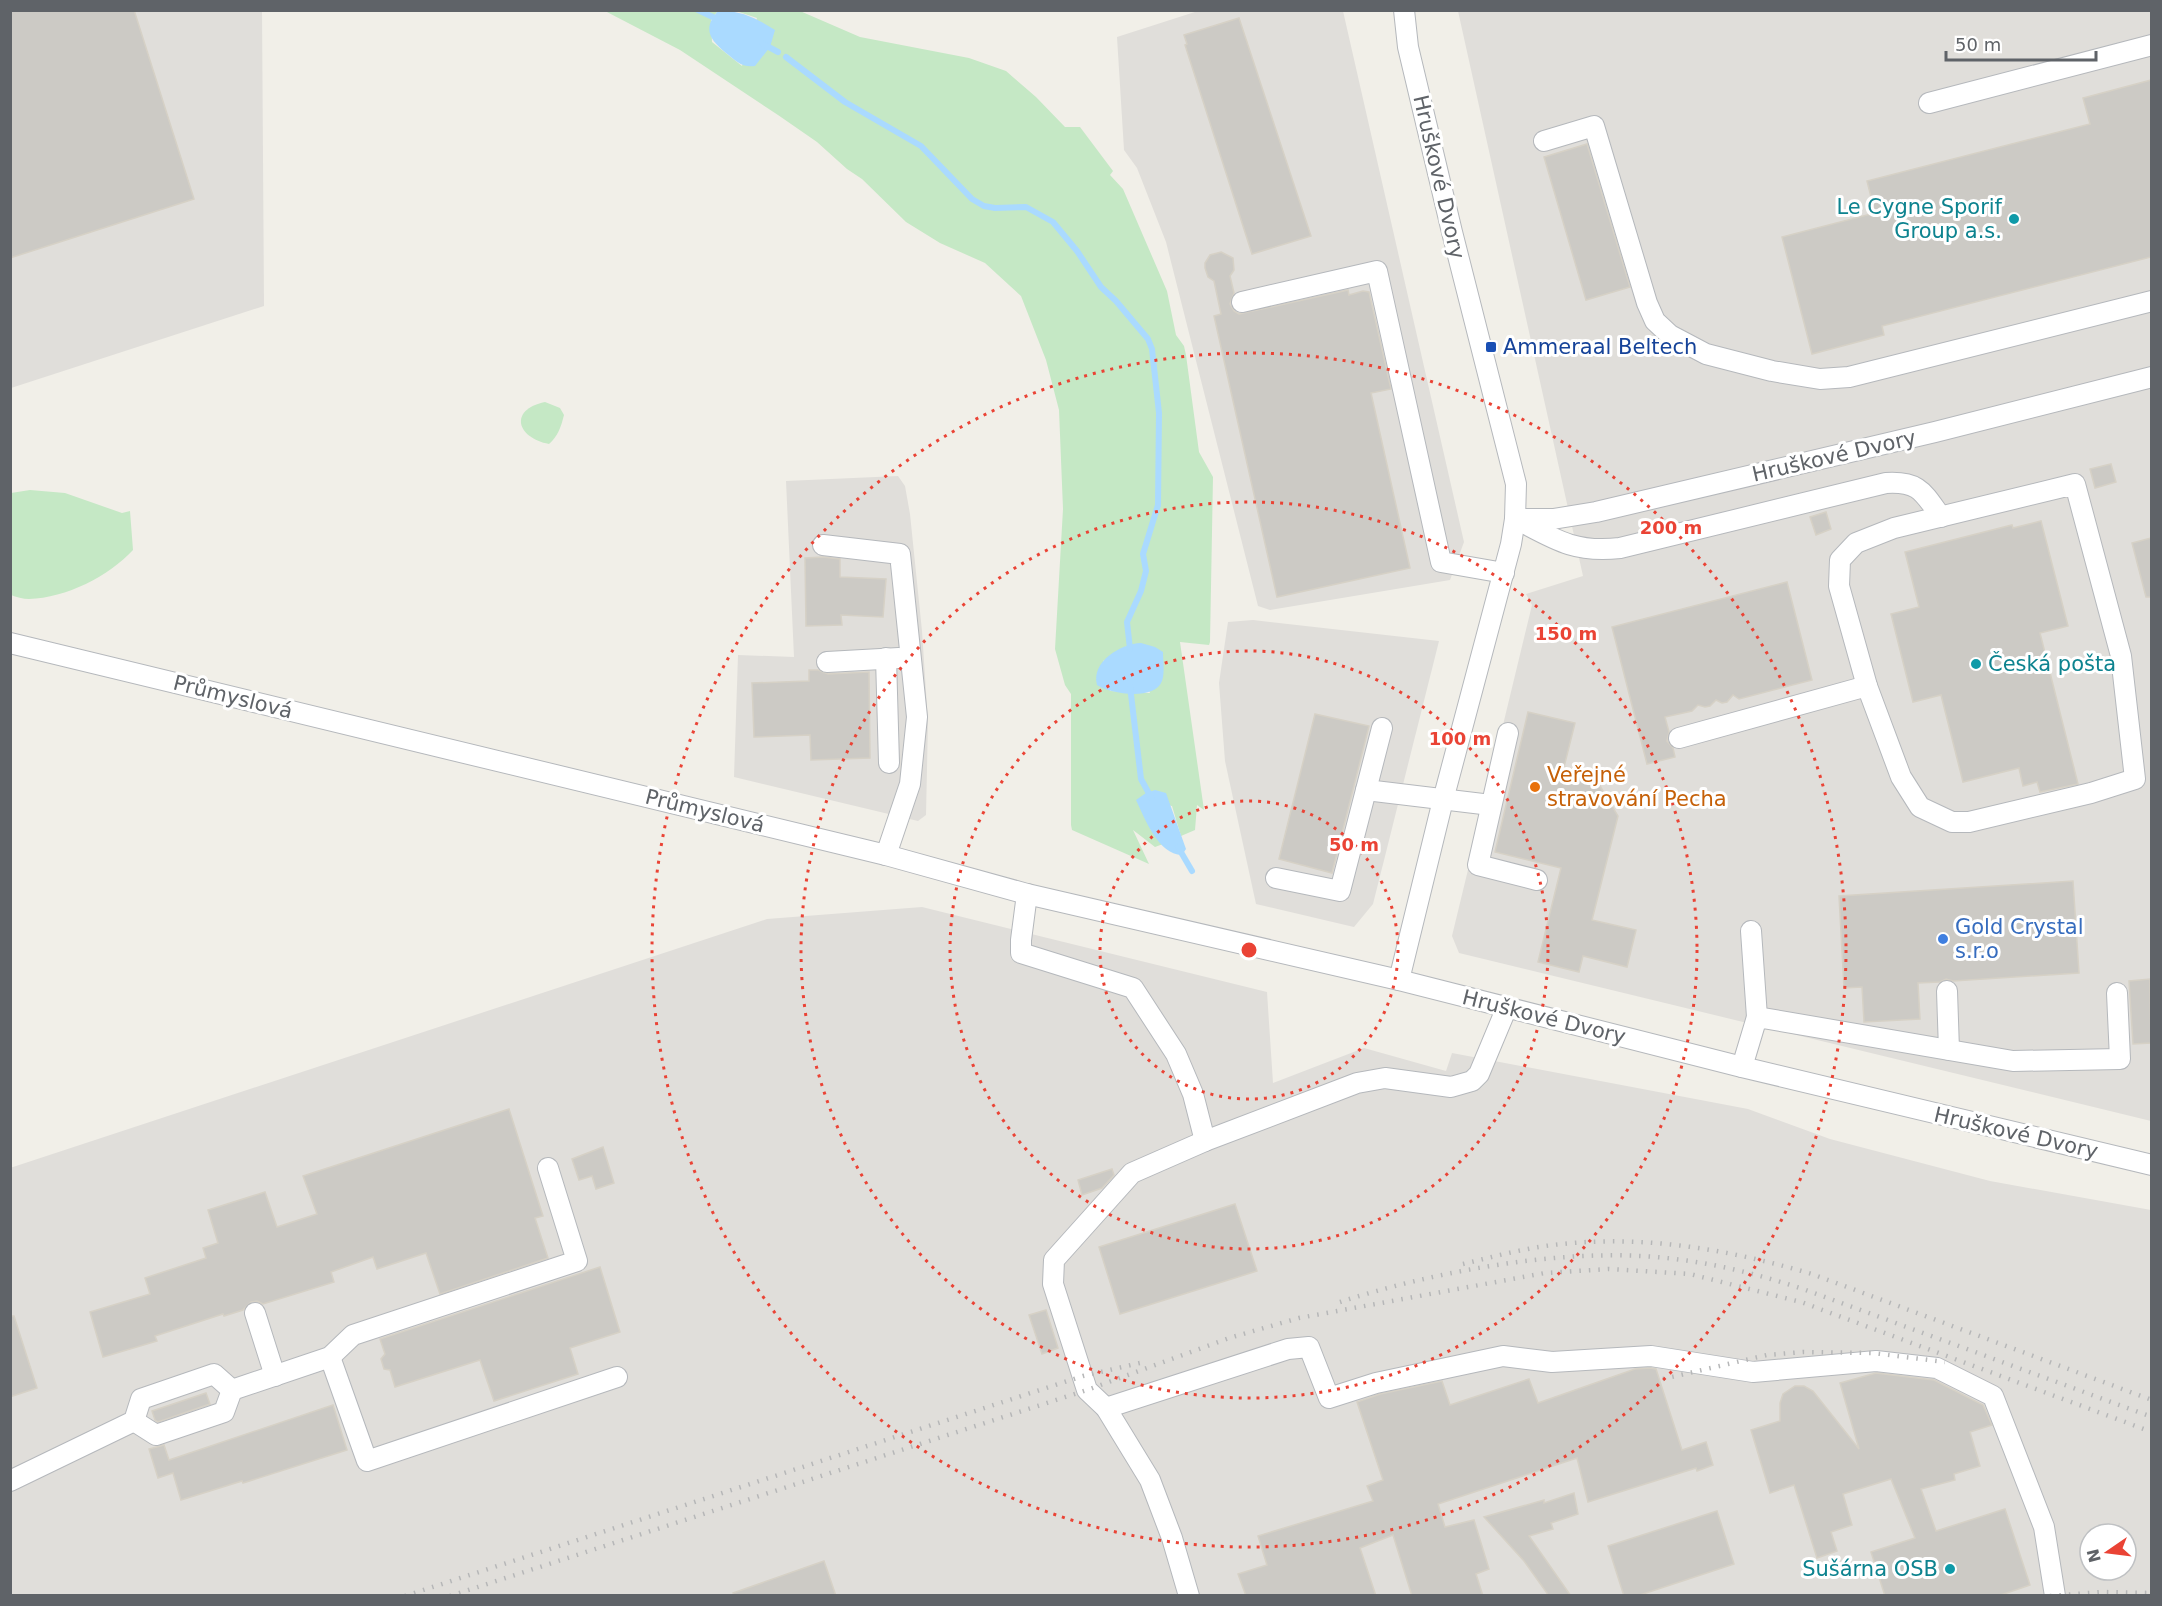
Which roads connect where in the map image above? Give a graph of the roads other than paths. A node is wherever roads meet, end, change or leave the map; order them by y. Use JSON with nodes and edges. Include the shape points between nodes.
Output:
{"nodes":[{"id":1,"x":1404,"y":10,"type":"edge"},
{"id":2,"x":2151,"y":45,"type":"edge"},
{"id":3,"x":1929,"y":103,"type":"dead end"},
{"id":4,"x":1544,"y":141,"type":"dead end"},
{"id":5,"x":2151,"y":301,"type":"edge"},
{"id":6,"x":1242,"y":302,"type":"dead end"},
{"id":7,"x":2151,"y":377,"type":"edge"},
{"id":8,"x":1941,"y":517,"type":"junction"},
{"id":9,"x":1515,"y":519,"type":"junction"},
{"id":10,"x":823,"y":545,"type":"dead end"},
{"id":11,"x":1504,"y":573,"type":"junction"},
{"id":12,"x":10,"y":643,"type":"edge"},
{"id":13,"x":911,"y":657,"type":"junction"},
{"id":14,"x":886,"y":658,"type":"junction"},
{"id":15,"x":827,"y":662,"type":"dead end"},
{"id":16,"x":1868,"y":686,"type":"junction"},
{"id":17,"x":1382,"y":728,"type":"dead end"},
{"id":18,"x":1508,"y":733,"type":"dead end"},
{"id":19,"x":1679,"y":738,"type":"dead end"},
{"id":20,"x":889,"y":763,"type":"dead end"},
{"id":21,"x":2143,"y":777,"type":"edge"},
{"id":22,"x":1366,"y":790,"type":"junction"},
{"id":23,"x":1443,"y":800,"type":"junction"},
{"id":24,"x":1491,"y":805,"type":"junction"},
{"id":25,"x":886,"y":855,"type":"junction"},
{"id":26,"x":1276,"y":878,"type":"dead end"},
{"id":27,"x":1537,"y":880,"type":"dead end"},
{"id":28,"x":1027,"y":894,"type":"junction"},
{"id":29,"x":1751,"y":931,"type":"dead end"},
{"id":30,"x":1399,"y":980,"type":"junction"},
{"id":31,"x":1947,"y":990,"type":"dead end"},
{"id":32,"x":2117,"y":993,"type":"dead end"},
{"id":33,"x":1506,"y":1007,"type":"junction"},
{"id":34,"x":1757,"y":1017,"type":"junction"},
{"id":35,"x":1948,"y":1050,"type":"junction"},
{"id":36,"x":1742,"y":1067,"type":"junction"},
{"id":37,"x":1205,"y":1141,"type":"junction"},
{"id":38,"x":2151,"y":1165,"type":"edge"},
{"id":39,"x":548,"y":1168,"type":"dead end"},
{"id":40,"x":255,"y":1313,"type":"dead end"},
{"id":41,"x":330,"y":1357,"type":"junction"},
{"id":42,"x":275,"y":1376,"type":"junction"},
{"id":43,"x":617,"y":1377,"type":"dead end"},
{"id":44,"x":232,"y":1390,"type":"junction"},
{"id":45,"x":1106,"y":1408,"type":"junction"},
{"id":46,"x":134,"y":1421,"type":"junction"},
{"id":47,"x":10,"y":1480,"type":"edge"},
{"id":48,"x":1189,"y":1596,"type":"edge"},
{"id":49,"x":2055,"y":1596,"type":"edge"}],
"edges":[{"from":1,"to":9,"type":"street","name":"Hruškové Dvory","via":[[1408,47],[1449,222],[1516,484]]},
{"from":2,"to":3,"type":"street"},
{"from":4,"to":5,"type":"street","via":[[1593,126],[1655,321],[1670,335],[1717,357],[1820,379],[1849,377]]},
{"from":6,"to":11,"type":"street","via":[[1377,271],[1441,562]]},
{"from":7,"to":9,"type":"street","name":"Hruškové Dvory","via":[[1596,512],[1553,519]]},
{"from":8,"to":9,"type":"street","name":"Hruškové Dvory","via":[[1916,486],[1902,482],[1620,548],[1569,546]]},
{"from":8,"to":16,"type":"street","via":[[1894,528],[1856,543],[1840,560],[1839,586]]},
{"from":8,"to":21,"type":"street","via":[[2075,484],[2121,656]]},
{"from":9,"to":11,"type":"street","name":"Hruškové Dvory"},
{"from":10,"to":13,"type":"street","via":[[900,554]]},
{"from":11,"to":23,"type":"street","name":"Hruškové Dvory"},
{"from":12,"to":25,"type":"street","name":"Průmyslová"},
{"from":13,"to":14,"type":"street"},
{"from":13,"to":25,"type":"street","via":[[916,717],[910,784]]},
{"from":14,"to":15,"type":"street"},
{"from":14,"to":20,"type":"street"},
{"from":16,"to":19,"type":"street"},
{"from":16,"to":21,"type":"street","via":[[1901,777],[1920,807],[1952,822],[1969,822]]},
{"from":17,"to":22,"type":"street"},
{"from":18,"to":24,"type":"street"},
{"from":22,"to":23,"type":"street"},
{"from":22,"to":26,"type":"street","via":[[1340,891]]},
{"from":23,"to":24,"type":"street"},
{"from":23,"to":30,"type":"street","name":"Hruškové Dvory"},
{"from":24,"to":27,"type":"street","via":[[1478,865]]},
{"from":25,"to":28,"type":"street","name":"Průmyslová"},
{"from":28,"to":30,"type":"street","name":"Průmyslová"},
{"from":28,"to":37,"type":"street","via":[[1021,953],[1133,988],[1176,1054],[1193,1094]]},
{"from":29,"to":34,"type":"street"},
{"from":30,"to":33,"type":"street","name":"Hruškové Dvory"},
{"from":31,"to":35,"type":"street"},
{"from":32,"to":35,"type":"street","via":[[2120,1059],[2013,1061]]},
{"from":33,"to":36,"type":"street","name":"Hruškové Dvory"},
{"from":33,"to":37,"type":"street","via":[[1479,1074],[1472,1081],[1452,1087],[1385,1078],[1357,1083]]},
{"from":34,"to":35,"type":"street"},
{"from":34,"to":36,"type":"street"},
{"from":36,"to":38,"type":"street","name":"Hruškové Dvory"},
{"from":37,"to":45,"type":"street","via":[[1132,1173],[1054,1260],[1053,1284],[1087,1390]]},
{"from":39,"to":41,"type":"street","via":[[577,1261],[353,1335]]},
{"from":40,"to":42,"type":"street"},
{"from":41,"to":42,"type":"street"},
{"from":41,"to":43,"type":"street","via":[[367,1461]]},
{"from":42,"to":44,"type":"street"},
{"from":44,"to":46,"type":"street","via":[[224,1412],[156,1435]]},
{"from":44,"to":46,"type":"street","via":[[214,1374],[141,1399]]},
{"from":45,"to":48,"type":"street","via":[[1150,1480]]},
{"from":45,"to":49,"type":"street","via":[[1288,1349],[1309,1347],[1329,1398],[1376,1383],[1503,1356],[1552,1362],[1651,1356],[1753,1372],[1876,1361],[1937,1368],[1993,1396],[2044,1527]]},
{"from":46,"to":47,"type":"street"}]}
